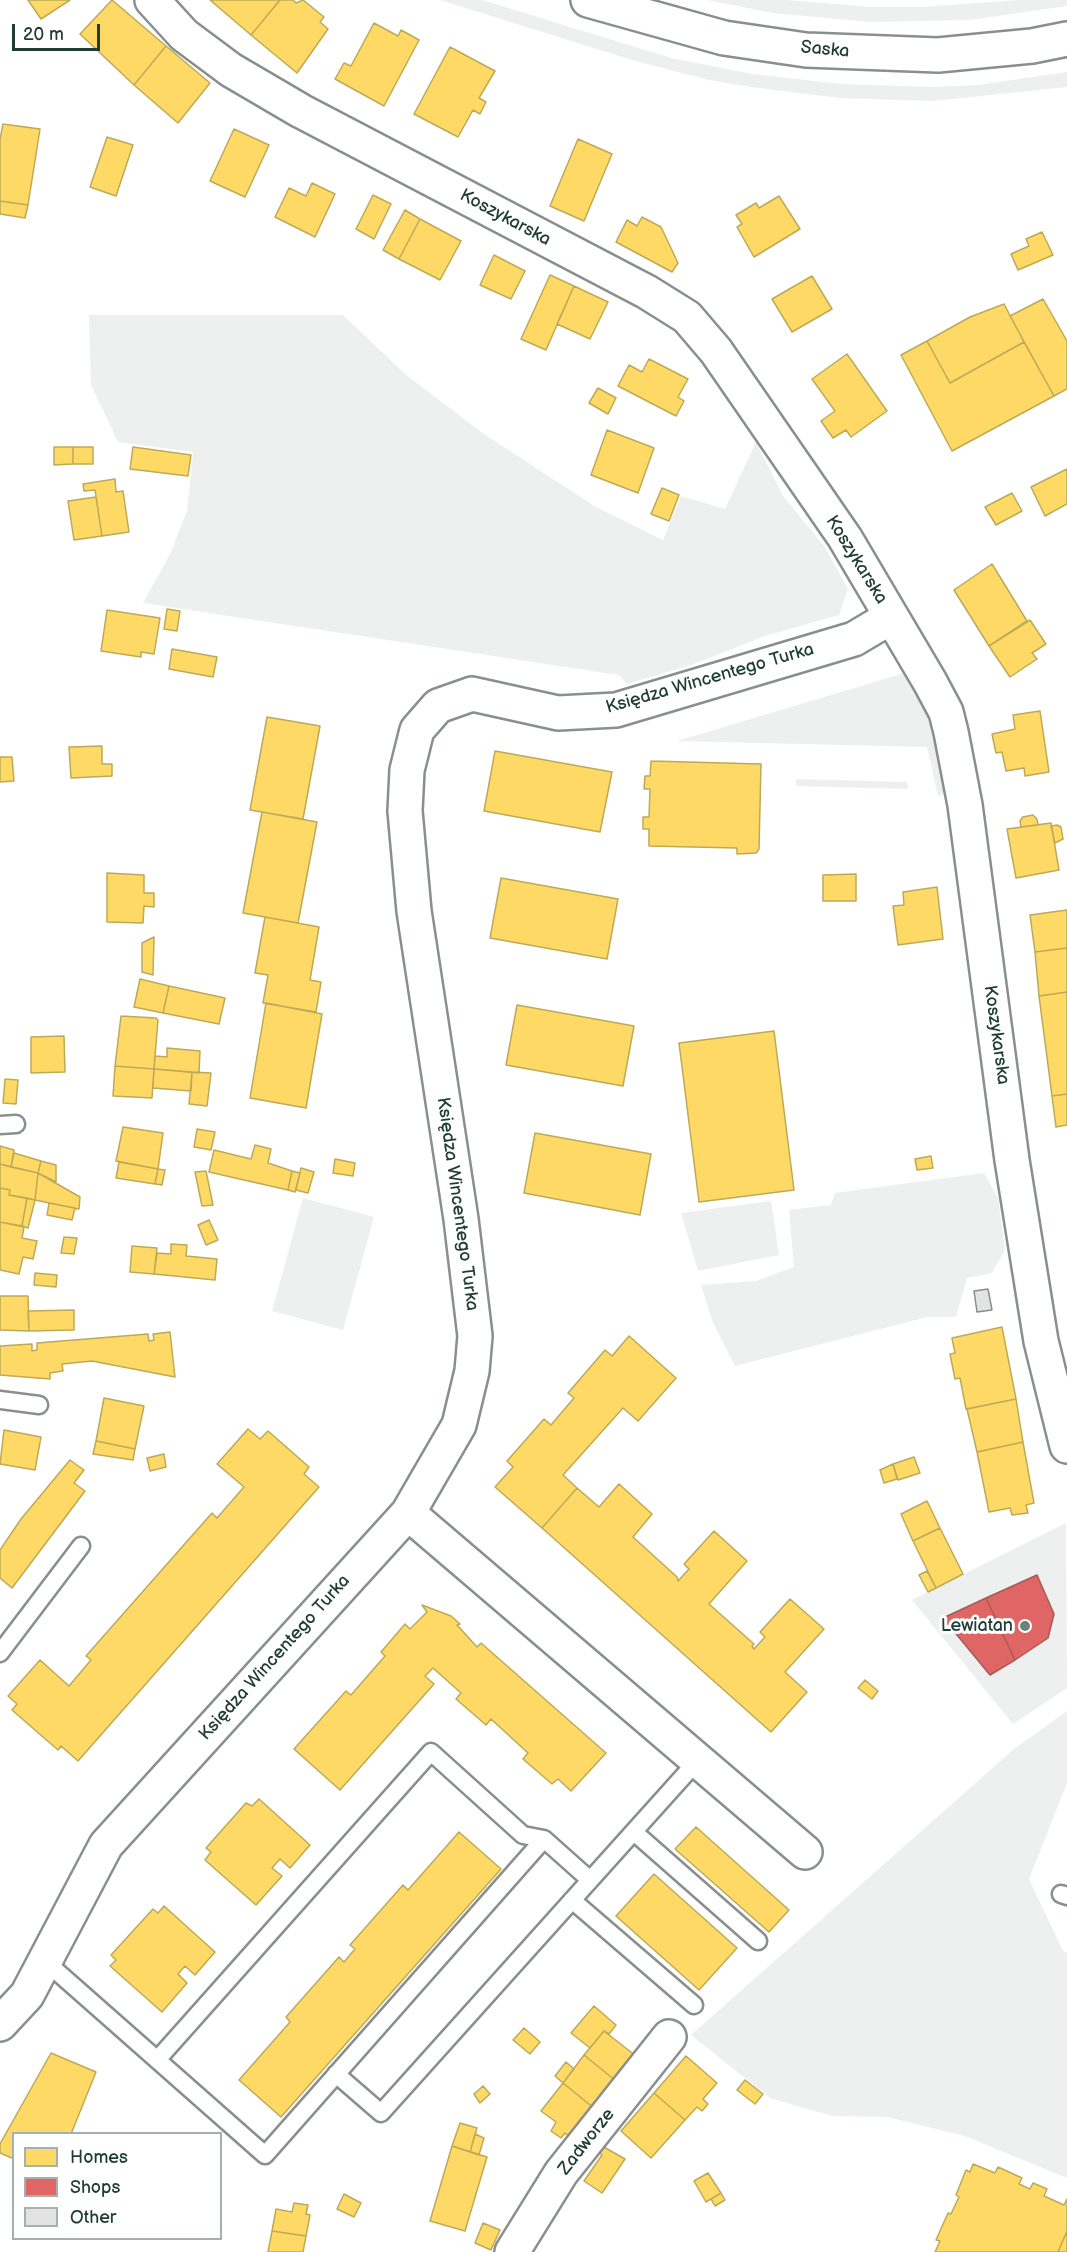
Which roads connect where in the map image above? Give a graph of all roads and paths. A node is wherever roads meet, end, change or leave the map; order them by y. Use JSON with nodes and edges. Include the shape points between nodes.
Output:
{"nodes":[{"id":1,"x":152,"y":0,"type":"edge"},
{"id":2,"x":588,"y":0,"type":"edge"},
{"id":3,"x":1067,"y":39,"type":"edge"},
{"id":4,"x":891,"y":617,"type":"junction"},
{"id":5,"x":0,"y":1400,"type":"edge"},
{"id":6,"x":39,"y":1405,"type":"dead end"},
{"id":7,"x":1067,"y":1446,"type":"edge"},
{"id":8,"x":408,"y":1513,"type":"junction"},
{"id":9,"x":81,"y":1546,"type":"dead end"},
{"id":10,"x":0,"y":1653,"type":"edge"},
{"id":11,"x":698,"y":1760,"type":"junction"},
{"id":12,"x":634,"y":1832,"type":"junction"},
{"id":13,"x":544,"y":1839,"type":"junction"},
{"id":14,"x":805,"y":1852,"type":"dead end"},
{"id":15,"x":590,"y":1880,"type":"junction"},
{"id":16,"x":572,"y":1900,"type":"junction"},
{"id":17,"x":758,"y":1941,"type":"dead end"},
{"id":18,"x":45,"y":1961,"type":"junction"},
{"id":19,"x":694,"y":2005,"type":"dead end"},
{"id":20,"x":0,"y":2024,"type":"edge"},
{"id":21,"x":669,"y":2037,"type":"dead end"},
{"id":22,"x":157,"y":2060,"type":"junction"},
{"id":23,"x":336,"y":2074,"type":"junction"},
{"id":24,"x":512,"y":2252,"type":"edge"}],
"edges":[{"from":1,"to":4,"type":"street","name":"Koszykarska","via":[[204,52],[310,116],[647,292],[687,317],[716,351],[844,538]]},
{"from":2,"to":3,"type":"street","name":"Saska","via":[[724,38],[806,50],[938,55]]},
{"from":4,"to":7,"type":"street","name":"Koszykarska","via":[[946,712],[954,745],[1016,1186],[1041,1341]]},
{"from":4,"to":8,"type":"street","name":"Księdza Wincentego Turka","via":[[854,639],[616,710],[558,713],[472,694],[438,705],[417,730],[407,770],[406,822],[414,911],[475,1336],[472,1371],[459,1425]]},
{"from":5,"to":6,"type":"lane"},
{"from":8,"to":11,"type":"street"},
{"from":8,"to":18,"type":"street","name":"Księdza Wincentego Turka","via":[[106,1845]]},
{"from":9,"to":10,"type":"lane"},
{"from":11,"to":12,"type":"lane"},
{"from":11,"to":14,"type":"street"},
{"from":12,"to":15,"type":"lane"},
{"from":12,"to":17,"type":"lane"},
{"from":13,"to":15,"type":"lane"},
{"from":13,"to":22,"type":"lane","via":[[524,1835],[431,1752]]},
{"from":13,"to":23,"type":"lane"},
{"from":15,"to":16,"type":"lane"},
{"from":16,"to":19,"type":"lane"},
{"from":16,"to":23,"type":"lane","via":[[381,2114]]},
{"from":18,"to":20,"type":"street","name":"Księdza Wincentego Turka","via":[[27,1995]]},
{"from":18,"to":22,"type":"lane"},
{"from":21,"to":24,"type":"street","name":"Zadworze","via":[[561,2173]]},
{"from":22,"to":23,"type":"lane","via":[[265,2155]]}]}
